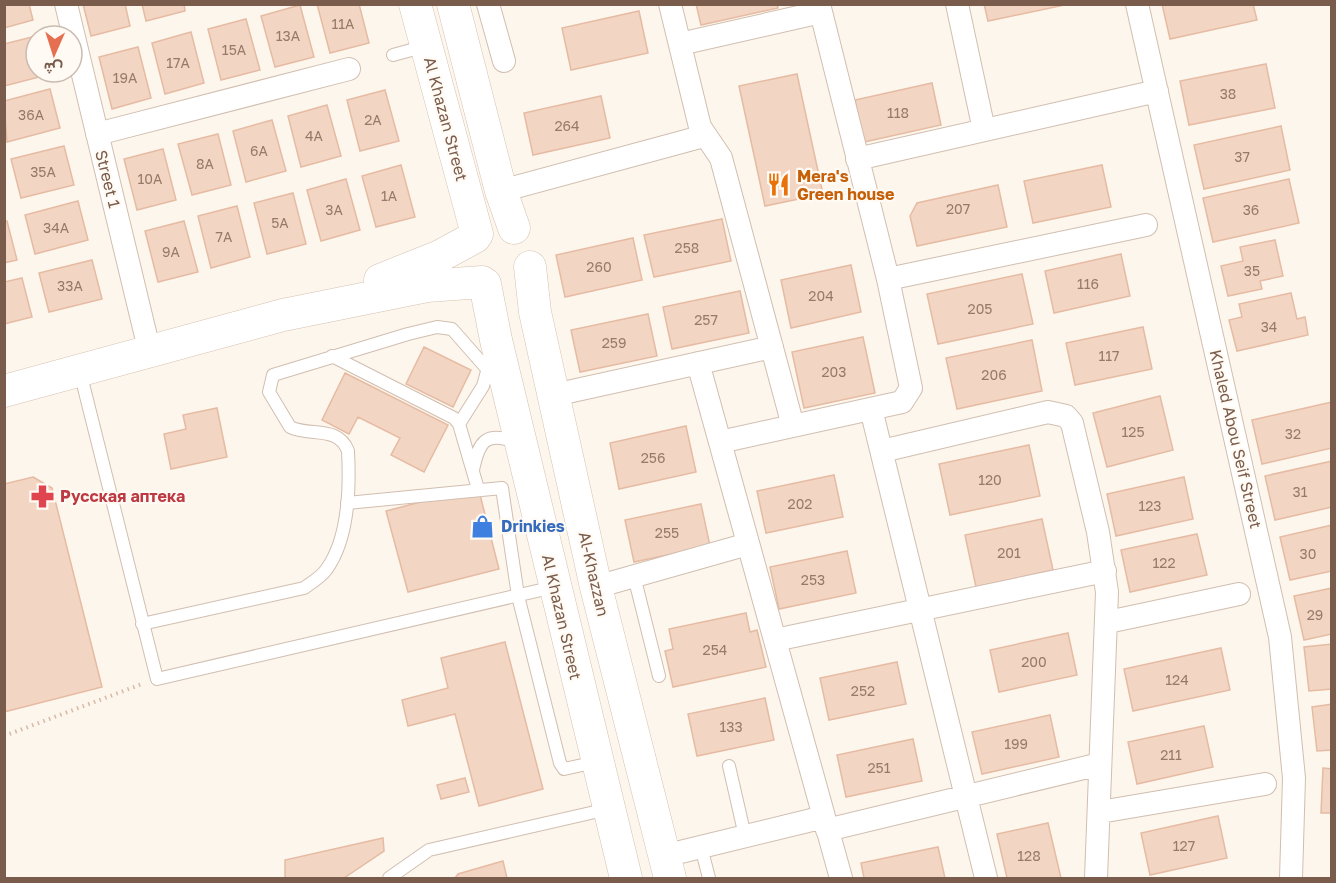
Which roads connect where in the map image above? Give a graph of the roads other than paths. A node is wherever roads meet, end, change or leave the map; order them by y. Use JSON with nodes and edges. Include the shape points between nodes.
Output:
{"nodes":[{"id":1,"x":66,"y":4,"type":"edge"},
{"id":2,"x":416,"y":4,"type":"edge"},
{"id":3,"x":453,"y":4,"type":"edge"},
{"id":4,"x":488,"y":4,"type":"edge"},
{"id":5,"x":670,"y":4,"type":"edge"},
{"id":6,"x":957,"y":4,"type":"edge"},
{"id":7,"x":1137,"y":4,"type":"edge"},
{"id":8,"x":820,"y":8,"type":"edge"},
{"id":9,"x":680,"y":44,"type":"junction"},
{"id":10,"x":427,"y":46,"type":"junction"},
{"id":11,"x":393,"y":55,"type":"dead end"},
{"id":12,"x":504,"y":61,"type":"dead end"},
{"id":13,"x":349,"y":69,"type":"dead end"},
{"id":14,"x":1157,"y":91,"type":"junction"},
{"id":15,"x":984,"y":130,"type":"junction"},
{"id":16,"x":97,"y":134,"type":"junction"},
{"id":17,"x":704,"y":136,"type":"junction"},
{"id":18,"x":857,"y":159,"type":"junction"},
{"id":19,"x":501,"y":191,"type":"junction"},
{"id":20,"x":1146,"y":225,"type":"dead end"},
{"id":21,"x":514,"y":228,"type":"junction"},
{"id":22,"x":476,"y":236,"type":"junction"},
{"id":23,"x":530,"y":267,"type":"junction"},
{"id":24,"x":888,"y":279,"type":"junction"},
{"id":25,"x":483,"y":283,"type":"junction"},
{"id":26,"x":283,"y":315,"type":"junction"},
{"id":27,"x":496,"y":340,"type":"junction"},
{"id":28,"x":772,"y":347,"type":"junction"},
{"id":29,"x":150,"y":353,"type":"junction"},
{"id":30,"x":332,"y":356,"type":"junction"},
{"id":31,"x":698,"y":363,"type":"junction"},
{"id":32,"x":488,"y":370,"type":"junction"},
{"id":33,"x":80,"y":371,"type":"junction"},
{"id":34,"x":4,"y":391,"type":"edge"},
{"id":35,"x":554,"y":395,"type":"junction"},
{"id":36,"x":871,"y":409,"type":"junction"},
{"id":37,"x":459,"y":424,"type":"junction"},
{"id":38,"x":793,"y":426,"type":"junction"},
{"id":39,"x":720,"y":442,"type":"junction"},
{"id":40,"x":521,"y":446,"type":"junction"},
{"id":41,"x":882,"y":452,"type":"junction"},
{"id":42,"x":472,"y":471,"type":"junction"},
{"id":43,"x":478,"y":489,"type":"junction"},
{"id":44,"x":347,"y":503,"type":"junction"},
{"id":45,"x":748,"y":544,"type":"junction"},
{"id":46,"x":1105,"y":571,"type":"junction"},
{"id":47,"x":634,"y":576,"type":"junction"},
{"id":48,"x":555,"y":587,"type":"junction"},
{"id":49,"x":596,"y":587,"type":"junction"},
{"id":50,"x":1239,"y":594,"type":"dead end"},
{"id":51,"x":518,"y":596,"type":"junction"},
{"id":52,"x":920,"y":610,"type":"junction"},
{"id":53,"x":1108,"y":622,"type":"junction"},
{"id":54,"x":142,"y":624,"type":"junction"},
{"id":55,"x":775,"y":640,"type":"junction"},
{"id":56,"x":659,"y":675,"type":"dead end"},
{"id":57,"x":596,"y":762,"type":"junction"},
{"id":58,"x":1100,"y":764,"type":"junction"},
{"id":59,"x":729,"y":766,"type":"dead end"},
{"id":60,"x":1265,"y":784,"type":"dead end"},
{"id":61,"x":966,"y":796,"type":"junction"},
{"id":62,"x":608,"y":809,"type":"junction"},
{"id":63,"x":1100,"y":812,"type":"junction"},
{"id":64,"x":825,"y":823,"type":"junction"},
{"id":65,"x":746,"y":836,"type":"junction"},
{"id":66,"x":701,"y":847,"type":"junction"},
{"id":67,"x":667,"y":867,"type":"edge"},
{"id":68,"x":389,"y":879,"type":"edge"},
{"id":69,"x":626,"y":879,"type":"edge"},
{"id":70,"x":709,"y":879,"type":"edge"},
{"id":71,"x":841,"y":879,"type":"edge"},
{"id":72,"x":986,"y":879,"type":"edge"},
{"id":73,"x":1096,"y":879,"type":"edge"},
{"id":74,"x":1290,"y":879,"type":"edge"}],
"edges":[{"from":1,"to":16,"type":"street","name":"Street 1"},
{"from":2,"to":10,"type":"main road","name":"Al Khazan Street"},
{"from":3,"to":19,"type":"main road"},
{"from":4,"to":12,"type":"street"},
{"from":5,"to":9,"type":"street"},
{"from":6,"to":15,"type":"street"},
{"from":7,"to":14,"type":"street","name":"Khaled Abou Seif Street"},
{"from":8,"to":9,"type":"street"},
{"from":8,"to":18,"type":"street"},
{"from":9,"to":17,"type":"street"},
{"from":10,"to":11,"type":"lane"},
{"from":10,"to":22,"type":"main road","name":"Al Khazan Street"},
{"from":13,"to":16,"type":"street"},
{"from":14,"to":15,"type":"street"},
{"from":14,"to":74,"type":"street","name":"Khaled Abou Seif Street","via":[[1280,637],[1294,778]]},
{"from":15,"to":18,"type":"street"},
{"from":16,"to":29,"type":"street","name":"Street 1"},
{"from":17,"to":19,"type":"street"},
{"from":17,"to":28,"type":"street","via":[[721,158]]},
{"from":18,"to":24,"type":"street"},
{"from":19,"to":21,"type":"main road"},
{"from":20,"to":24,"type":"street"},
{"from":21,"to":22,"type":"main road","via":[[494,225]]},
{"from":21,"to":23,"type":"main road","via":[[528,240]]},
{"from":22,"to":25,"type":"main road","via":[[470,246],[470,266]]},
{"from":22,"to":26,"type":"main road","via":[[422,264]]},
{"from":23,"to":25,"type":"main road","via":[[515,284],[504,287]]},
{"from":23,"to":35,"type":"main road","name":"Al-Khazzan","via":[[535,312]]},
{"from":24,"to":36,"type":"street","via":[[911,388],[902,402]]},
{"from":25,"to":26,"type":"main road","via":[[427,286]]},
{"from":25,"to":27,"type":"main road","name":"Al Khazan Street"},
{"from":26,"to":29,"type":"main road"},
{"from":27,"to":32,"type":"lane"},
{"from":27,"to":40,"type":"main road","name":"Al Khazan Street"},
{"from":28,"to":31,"type":"street"},
{"from":28,"to":38,"type":"street"},
{"from":29,"to":33,"type":"main road"},
{"from":30,"to":32,"type":"lane","via":[[445,327],[452,329]]},
{"from":30,"to":37,"type":"lane","via":[[441,410]]},
{"from":30,"to":44,"type":"lane","via":[[273,375],[269,392],[290,427],[335,435],[346,444]]},
{"from":31,"to":35,"type":"street"},
{"from":31,"to":39,"type":"street"},
{"from":32,"to":37,"type":"lane","via":[[483,386]]},
{"from":33,"to":34,"type":"main road"},
{"from":33,"to":54,"type":"lane"},
{"from":35,"to":49,"type":"main road","name":"Al-Khazzan"},
{"from":36,"to":38,"type":"street"},
{"from":36,"to":41,"type":"street"},
{"from":37,"to":42,"type":"lane"},
{"from":38,"to":39,"type":"street"},
{"from":39,"to":45,"type":"street"},
{"from":40,"to":42,"type":"lane","via":[[504,439],[483,441]]},
{"from":40,"to":48,"type":"main road","name":"Al Khazan Street"},
{"from":41,"to":46,"type":"street","via":[[1048,412],[1066,416],[1075,431]]},
{"from":41,"to":52,"type":"street"},
{"from":42,"to":43,"type":"lane"},
{"from":43,"to":44,"type":"lane"},
{"from":43,"to":51,"type":"lane","via":[[502,488]]},
{"from":44,"to":54,"type":"lane","via":[[338,546],[325,571],[304,588]]},
{"from":45,"to":47,"type":"street"},
{"from":45,"to":55,"type":"street"},
{"from":46,"to":52,"type":"street"},
{"from":46,"to":53,"type":"street"},
{"from":47,"to":49,"type":"street"},
{"from":47,"to":56,"type":"lane"},
{"from":48,"to":51,"type":"lane"},
{"from":48,"to":57,"type":"main road","name":"Al Khazan Street"},
{"from":49,"to":67,"type":"main road","name":"Al-Khazzan"},
{"from":50,"to":53,"type":"street"},
{"from":51,"to":54,"type":"lane","via":[[157,679]]},
{"from":51,"to":57,"type":"lane","via":[[560,763],[564,769],[570,769]]},
{"from":52,"to":55,"type":"street"},
{"from":52,"to":61,"type":"street"},
{"from":53,"to":58,"type":"street"},
{"from":55,"to":64,"type":"street"},
{"from":57,"to":62,"type":"main road","name":"Al Khazan Street"},
{"from":58,"to":61,"type":"street"},
{"from":58,"to":63,"type":"street"},
{"from":59,"to":65,"type":"lane"},
{"from":60,"to":63,"type":"street"},
{"from":61,"to":64,"type":"street"},
{"from":61,"to":72,"type":"street"},
{"from":62,"to":68,"type":"lane","via":[[429,850]]},
{"from":62,"to":69,"type":"main road","name":"Al Khazan Street"},
{"from":63,"to":73,"type":"street"},
{"from":64,"to":65,"type":"street"},
{"from":64,"to":71,"type":"street"},
{"from":65,"to":66,"type":"street"},
{"from":66,"to":67,"type":"street"},
{"from":66,"to":70,"type":"lane"}]}
